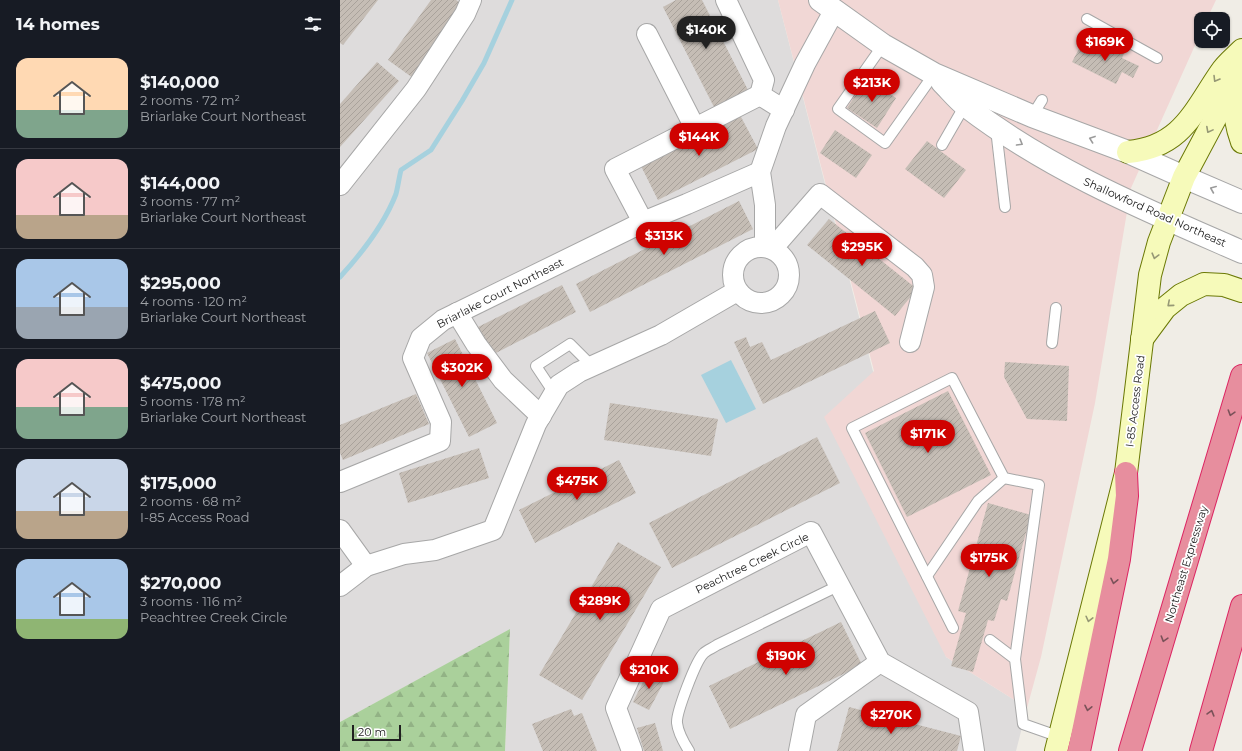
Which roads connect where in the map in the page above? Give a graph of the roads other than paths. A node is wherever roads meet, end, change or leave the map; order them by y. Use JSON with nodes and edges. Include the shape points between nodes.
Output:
{"nodes":[{"id":1,"x":471,"y":0,"type":"edge"},
{"id":2,"x":726,"y":0,"type":"edge"},
{"id":3,"x":827,"y":6,"type":"edge"},
{"id":4,"x":1088,"y":19,"type":"dead end"},
{"id":5,"x":647,"y":34,"type":"dead end"},
{"id":6,"x":883,"y":45,"type":"junction"},
{"id":7,"x":1242,"y":50,"type":"edge"},
{"id":8,"x":1157,"y":58,"type":"dead end"},
{"id":9,"x":1238,"y":73,"type":"edge"},
{"id":10,"x":934,"y":74,"type":"junction"},
{"id":11,"x":760,"y":95,"type":"junction"},
{"id":12,"x":965,"y":105,"type":"junction"},
{"id":13,"x":784,"y":110,"type":"junction"},
{"id":14,"x":996,"y":127,"type":"junction"},
{"id":15,"x":695,"y":128,"type":"junction"},
{"id":16,"x":1242,"y":142,"type":"edge"},
{"id":17,"x":942,"y":145,"type":"dead end"},
{"id":18,"x":1128,"y":152,"type":"junction"},
{"id":19,"x":760,"y":172,"type":"junction"},
{"id":20,"x":1184,"y":177,"type":"junction"},
{"id":21,"x":340,"y":185,"type":"edge"},
{"id":22,"x":1242,"y":202,"type":"edge"},
{"id":23,"x":1005,"y":207,"type":"dead end"},
{"id":24,"x":1168,"y":219,"type":"junction"},
{"id":25,"x":643,"y":222,"type":"junction"},
{"id":26,"x":769,"y":248,"type":"junction"},
{"id":27,"x":1242,"y":252,"type":"edge"},
{"id":28,"x":737,"y":291,"type":"junction"},
{"id":29,"x":1242,"y":291,"type":"edge"},
{"id":30,"x":1056,"y":308,"type":"dead end"},
{"id":31,"x":458,"y":313,"type":"junction"},
{"id":32,"x":1142,"y":340,"type":"junction"},
{"id":33,"x":910,"y":342,"type":"dead end"},
{"id":34,"x":1052,"y":343,"type":"dead end"},
{"id":35,"x":592,"y":366,"type":"junction"},
{"id":36,"x":1242,"y":376,"type":"edge"},
{"id":37,"x":554,"y":393,"type":"junction"},
{"id":38,"x":541,"y":416,"type":"junction"},
{"id":39,"x":1126,"y":473,"type":"junction"},
{"id":40,"x":1004,"y":478,"type":"junction"},
{"id":41,"x":340,"y":482,"type":"edge"},
{"id":42,"x":340,"y":530,"type":"edge"},
{"id":43,"x":366,"y":566,"type":"junction"},
{"id":44,"x":927,"y":576,"type":"junction"},
{"id":45,"x":840,"y":585,"type":"junction"},
{"id":46,"x":340,"y":586,"type":"edge"},
{"id":47,"x":1242,"y":606,"type":"edge"},
{"id":48,"x":953,"y":628,"type":"dead end"},
{"id":49,"x":990,"y":640,"type":"dead end"},
{"id":50,"x":1015,"y":659,"type":"junction"},
{"id":51,"x":880,"y":662,"type":"junction"},
{"id":52,"x":1058,"y":744,"type":"edge"},
{"id":53,"x":632,"y":751,"type":"edge"},
{"id":54,"x":690,"y":751,"type":"edge"},
{"id":55,"x":799,"y":751,"type":"edge"},
{"id":56,"x":974,"y":751,"type":"edge"},
{"id":57,"x":1079,"y":751,"type":"edge"},
{"id":58,"x":1130,"y":751,"type":"edge"},
{"id":59,"x":1201,"y":751,"type":"edge"}],
"edges":[{"from":1,"to":21,"type":"street","via":[[466,14],[416,89]]},
{"from":2,"to":11,"type":"street","via":[[764,80]]},
{"from":3,"to":6,"type":"street","name":"Shallowford Road Northeast"},
{"from":3,"to":13,"type":"street"},
{"from":4,"to":8,"type":"lane"},
{"from":5,"to":15,"type":"street"},
{"from":6,"to":10,"type":"street","name":"Shallowford Road Northeast"},
{"from":6,"to":10,"type":"lane","via":[[838,110],[886,143]]},
{"from":7,"to":18,"type":"main road","one_way":true,"via":[[1221,70],[1198,109],[1180,130],[1159,145]]},
{"from":9,"to":16,"type":"main road","via":[[1233,103]]},
{"from":9,"to":20,"type":"main road","name":"I-85 Access Road","one_way":true},
{"from":10,"to":12,"type":"street","name":"Shallowford Road Northeast"},
{"from":18,"to":10,"type":"street","name":"Shallowford Road Northeast","one_way":true,"via":[[1037,108]]},
{"from":11,"to":13,"type":"street"},
{"from":11,"to":15,"type":"street"},
{"from":12,"to":14,"type":"street","name":"Shallowford Road Northeast"},
{"from":12,"to":17,"type":"lane"},
{"from":13,"to":19,"type":"street"},
{"from":14,"to":23,"type":"lane"},
{"from":14,"to":24,"type":"street","name":"Shallowford Road Northeast","one_way":true,"via":[[1084,181]]},
{"from":15,"to":25,"type":"street","via":[[615,169]]},
{"from":18,"to":20,"type":"street","name":"Shallowford Road Northeast"},
{"from":19,"to":25,"type":"street","name":"Briarlake Court Northeast"},
{"from":19,"to":26,"type":"street"},
{"from":22,"to":20,"type":"street","name":"Shallowford Road Northeast","one_way":true},
{"from":20,"to":24,"type":"main road","name":"I-85 Access Road"},
{"from":24,"to":27,"type":"street","name":"Shallowford Road Northeast"},
{"from":24,"to":32,"type":"main road","name":"I-85 Access Road","one_way":true,"via":[[1150,275]]},
{"from":25,"to":31,"type":"street","name":"Briarlake Court Northeast"},
{"from":26,"to":28,"type":"street","via":[[756,247],[740,255],[732,272]]},
{"from":26,"to":28,"type":"street","via":[[781,255],[786,263],[789,272],[785,289],[771,301],[761,303],[743,298]]},
{"from":26,"to":33,"type":"street","via":[[820,194],[922,275],[924,287]]},
{"from":28,"to":35,"type":"street","via":[[661,335]]},
{"from":29,"to":32,"type":"main road","one_way":true,"via":[[1224,285],[1204,284],[1181,295],[1165,308]]},
{"from":30,"to":34,"type":"lane"},
{"from":31,"to":38,"type":"street","via":[[476,344],[503,380]]},
{"from":31,"to":41,"type":"street","name":"Briarlake Court Northeast","via":[[443,320],[421,338],[413,358],[441,422],[440,440]]},
{"from":32,"to":39,"type":"main road","name":"I-85 Access Road"},
{"from":35,"to":37,"type":"street","via":[[559,385]]},
{"from":35,"to":37,"type":"lane","via":[[570,344],[536,366]]},
{"from":36,"to":58,"type":"highway","name":"Northeast Expressway","one_way":true},
{"from":37,"to":38,"type":"street"},
{"from":38,"to":43,"type":"street","via":[[493,530],[435,550],[404,554]]},
{"from":39,"to":52,"type":"main road","name":"I-85 Access Road","one_way":true},
{"from":39,"to":57,"type":"highway","one_way":true,"via":[[1127,496],[1119,559]]},
{"from":40,"to":44,"type":"lane","via":[[978,501]]},
{"from":40,"to":44,"type":"lane","via":[[952,378],[852,428]]},
{"from":40,"to":50,"type":"lane","via":[[1039,484]]},
{"from":42,"to":43,"type":"street"},
{"from":43,"to":46,"type":"street"},
{"from":44,"to":48,"type":"lane"},
{"from":45,"to":51,"type":"street","name":"Peachtree Creek Circle"},
{"from":45,"to":53,"type":"street","name":"Peachtree Creek Circle","via":[[811,532],[661,609],[616,708]]},
{"from":45,"to":54,"type":"lane","via":[[704,653],[697,663],[677,722],[684,744]]},
{"from":59,"to":47,"type":"highway","one_way":true},
{"from":49,"to":50,"type":"lane"},
{"from":50,"to":52,"type":"lane","via":[[1023,724]]},
{"from":51,"to":55,"type":"street","via":[[806,714]]},
{"from":51,"to":56,"type":"street","via":[[968,712]]}]}
